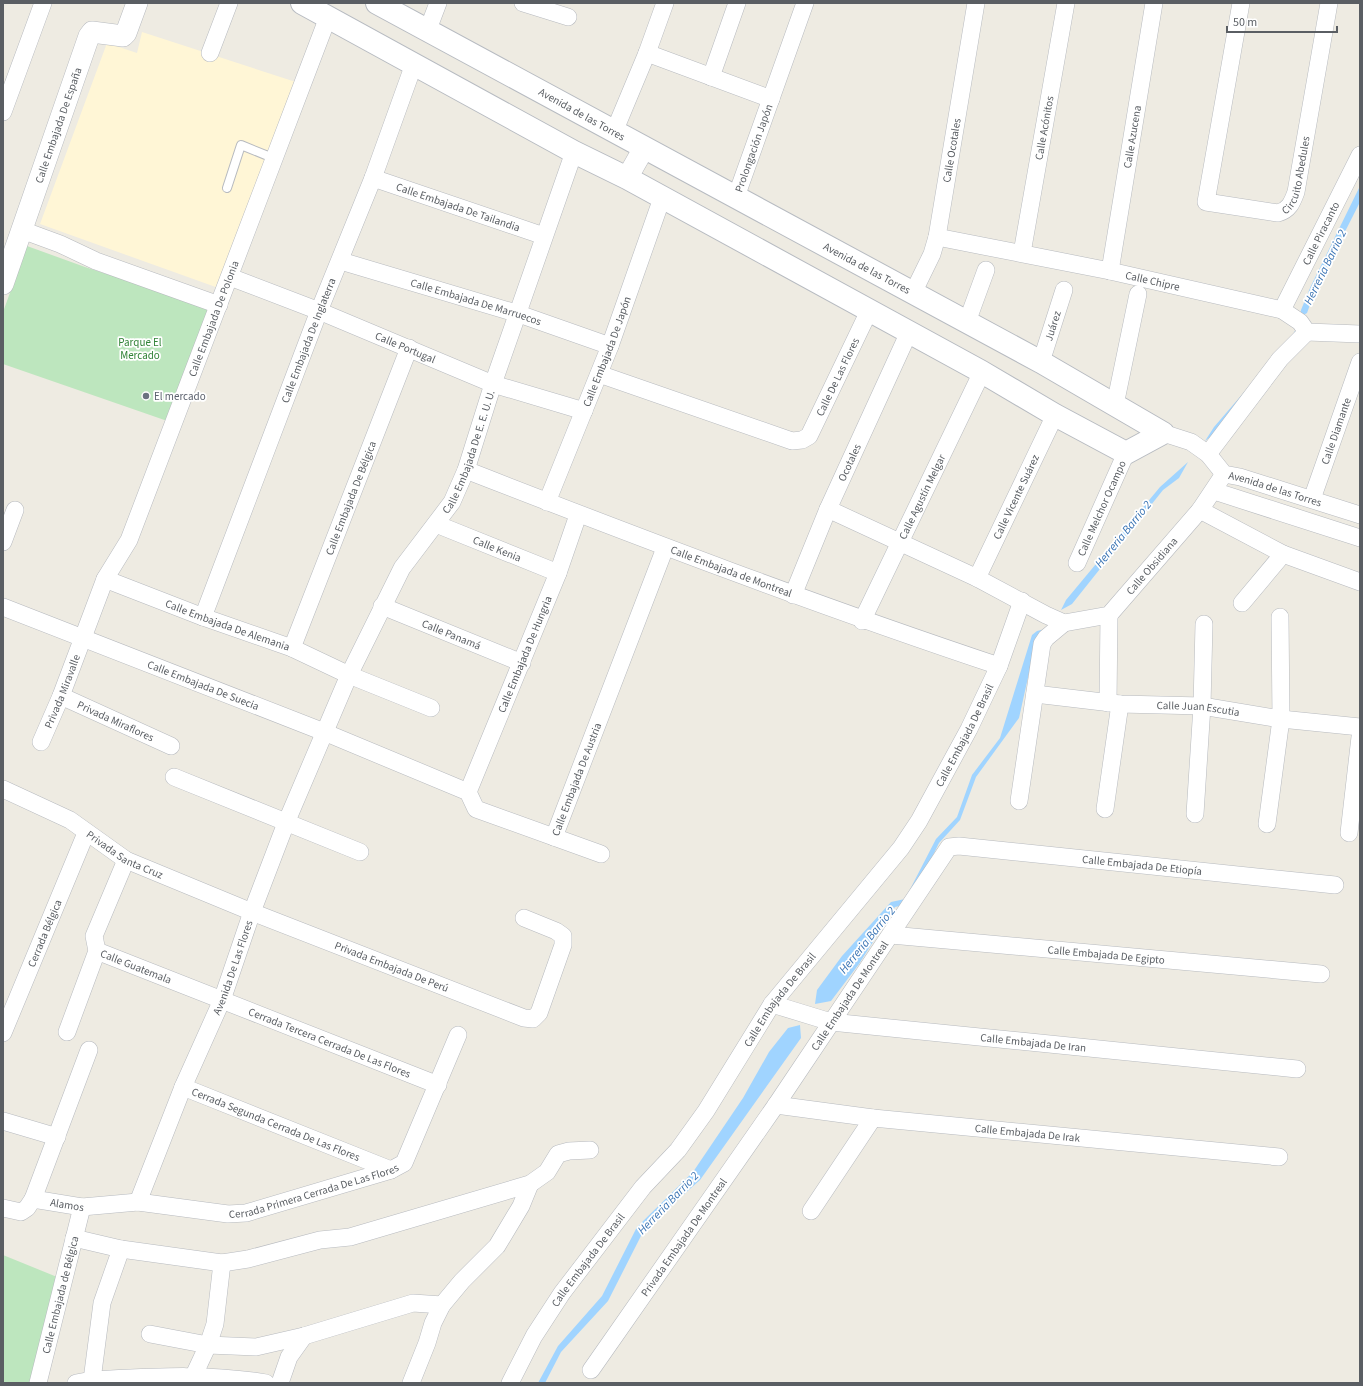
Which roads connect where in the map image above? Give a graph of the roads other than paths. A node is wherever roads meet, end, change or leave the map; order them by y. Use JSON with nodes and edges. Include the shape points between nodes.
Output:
{"nodes":[{"id":1,"x":43,"y":3,"type":"edge"},
{"id":2,"x":137,"y":3,"type":"edge"},
{"id":3,"x":229,"y":3,"type":"edge"},
{"id":4,"x":302,"y":3,"type":"edge"},
{"id":5,"x":377,"y":3,"type":"edge"},
{"id":6,"x":438,"y":3,"type":"edge"},
{"id":7,"x":523,"y":3,"type":"edge"},
{"id":8,"x":665,"y":3,"type":"edge"},
{"id":9,"x":737,"y":3,"type":"edge"},
{"id":10,"x":805,"y":3,"type":"edge"},
{"id":11,"x":976,"y":3,"type":"edge"},
{"id":12,"x":1066,"y":3,"type":"edge"},
{"id":13,"x":1154,"y":3,"type":"edge"},
{"id":14,"x":1241,"y":3,"type":"edge"},
{"id":15,"x":1330,"y":3,"type":"edge"},
{"id":16,"x":568,"y":16,"type":"dead end"},
{"id":17,"x":328,"y":18,"type":"junction"},
{"id":18,"x":427,"y":32,"type":"junction"},
{"id":19,"x":210,"y":53,"type":"dead end"},
{"id":20,"x":647,"y":53,"type":"junction"},
{"id":21,"x":414,"y":64,"type":"junction"},
{"id":22,"x":711,"y":77,"type":"junction"},
{"id":23,"x":771,"y":99,"type":"junction"},
{"id":24,"x":3,"y":112,"type":"edge"},
{"id":25,"x":614,"y":132,"type":"junction"},
{"id":26,"x":644,"y":148,"type":"junction"},
{"id":27,"x":574,"y":152,"type":"junction"},
{"id":28,"x":1360,"y":155,"type":"edge"},
{"id":29,"x":274,"y":158,"type":"junction"},
{"id":30,"x":373,"y":178,"type":"junction"},
{"id":31,"x":627,"y":178,"type":"junction"},
{"id":32,"x":227,"y":188,"type":"dead end"},
{"id":33,"x":662,"y":198,"type":"junction"},
{"id":34,"x":736,"y":198,"type":"junction"},
{"id":35,"x":22,"y":230,"type":"junction"},
{"id":36,"x":544,"y":236,"type":"junction"},
{"id":37,"x":937,"y":237,"type":"junction"},
{"id":38,"x":1022,"y":253,"type":"junction"},
{"id":39,"x":341,"y":261,"type":"junction"},
{"id":40,"x":986,"y":270,"type":"dead end"},
{"id":41,"x":1110,"y":271,"type":"junction"},
{"id":42,"x":230,"y":277,"type":"junction"},
{"id":43,"x":3,"y":284,"type":"edge"},
{"id":44,"x":1064,"y":290,"type":"dead end"},
{"id":45,"x":913,"y":293,"type":"junction"},
{"id":46,"x":1138,"y":294,"type":"dead end"},
{"id":47,"x":219,"y":305,"type":"junction"},
{"id":48,"x":1282,"y":310,"type":"junction"},
{"id":49,"x":319,"y":311,"type":"junction"},
{"id":50,"x":869,"y":311,"type":"junction"},
{"id":51,"x":519,"y":314,"type":"junction"},
{"id":52,"x":967,"y":322,"type":"junction"},
{"id":53,"x":909,"y":332,"type":"junction"},
{"id":54,"x":1306,"y":332,"type":"junction"},
{"id":55,"x":1360,"y":334,"type":"edge"},
{"id":56,"x":610,"y":346,"type":"junction"},
{"id":57,"x":409,"y":348,"type":"junction"},
{"id":58,"x":1041,"y":362,"type":"junction"},
{"id":59,"x":1360,"y":362,"type":"edge"},
{"id":60,"x":982,"y":372,"type":"junction"},
{"id":61,"x":599,"y":374,"type":"junction"},
{"id":62,"x":493,"y":384,"type":"junction"},
{"id":63,"x":1115,"y":405,"type":"junction"},
{"id":64,"x":584,"y":411,"type":"junction"},
{"id":65,"x":1055,"y":415,"type":"junction"},
{"id":66,"x":1163,"y":433,"type":"junction"},
{"id":67,"x":1126,"y":453,"type":"junction"},
{"id":68,"x":1208,"y":454,"type":"junction"},
{"id":69,"x":466,"y":470,"type":"junction"},
{"id":70,"x":1224,"y":474,"type":"junction"},
{"id":71,"x":1214,"y":491,"type":"junction"},
{"id":72,"x":1312,"y":499,"type":"junction"},
{"id":73,"x":546,"y":502,"type":"junction"},
{"id":74,"x":828,"y":509,"type":"junction"},
{"id":75,"x":15,"y":510,"type":"dead end"},
{"id":76,"x":1200,"y":510,"type":"junction"},
{"id":77,"x":578,"y":515,"type":"junction"},
{"id":78,"x":1360,"y":515,"type":"edge"},
{"id":79,"x":436,"y":524,"type":"junction"},
{"id":80,"x":1360,"y":538,"type":"edge"},
{"id":81,"x":3,"y":542,"type":"edge"},
{"id":82,"x":901,"y":542,"type":"junction"},
{"id":83,"x":665,"y":548,"type":"junction"},
{"id":84,"x":1283,"y":554,"type":"junction"},
{"id":85,"x":1077,"y":563,"type":"dead end"},
{"id":86,"x":558,"y":573,"type":"junction"},
{"id":87,"x":976,"y":578,"type":"junction"},
{"id":88,"x":106,"y":579,"type":"junction"},
{"id":89,"x":1360,"y":582,"type":"edge"},
{"id":90,"x":793,"y":595,"type":"junction"},
{"id":91,"x":1022,"y":601,"type":"junction"},
{"id":92,"x":1242,"y":603,"type":"dead end"},
{"id":93,"x":382,"y":606,"type":"junction"},
{"id":94,"x":3,"y":607,"type":"edge"},
{"id":95,"x":1109,"y":615,"type":"junction"},
{"id":96,"x":203,"y":617,"type":"junction"},
{"id":97,"x":1280,"y":617,"type":"dead end"},
{"id":98,"x":862,"y":620,"type":"junction"},
{"id":99,"x":1056,"y":620,"type":"junction"},
{"id":100,"x":1204,"y":624,"type":"dead end"},
{"id":101,"x":82,"y":639,"type":"junction"},
{"id":102,"x":292,"y":648,"type":"junction"},
{"id":103,"x":522,"y":663,"type":"junction"},
{"id":104,"x":999,"y":666,"type":"junction"},
{"id":105,"x":349,"y":675,"type":"junction"},
{"id":106,"x":1035,"y":694,"type":"junction"},
{"id":107,"x":61,"y":696,"type":"junction"},
{"id":108,"x":1114,"y":703,"type":"junction"},
{"id":109,"x":1202,"y":706,"type":"junction"},
{"id":110,"x":431,"y":708,"type":"dead end"},
{"id":111,"x":1281,"y":719,"type":"junction"},
{"id":112,"x":1360,"y":727,"type":"edge"},
{"id":113,"x":324,"y":732,"type":"junction"},
{"id":114,"x":1360,"y":737,"type":"edge"},
{"id":115,"x":41,"y":742,"type":"dead end"},
{"id":116,"x":171,"y":746,"type":"dead end"},
{"id":117,"x":174,"y":777,"type":"dead end"},
{"id":118,"x":3,"y":789,"type":"edge"},
{"id":119,"x":468,"y":792,"type":"junction"},
{"id":120,"x":1019,"y":801,"type":"dead end"},
{"id":121,"x":1105,"y":809,"type":"dead end"},
{"id":122,"x":1195,"y":814,"type":"dead end"},
{"id":123,"x":286,"y":823,"type":"junction"},
{"id":124,"x":1267,"y":824,"type":"dead end"},
{"id":125,"x":86,"y":832,"type":"junction"},
{"id":126,"x":1349,"y":833,"type":"dead end"},
{"id":127,"x":554,"y":837,"type":"junction"},
{"id":128,"x":949,"y":847,"type":"joint"},
{"id":129,"x":360,"y":852,"type":"dead end"},
{"id":130,"x":601,"y":854,"type":"dead end"},
{"id":131,"x":126,"y":860,"type":"junction"},
{"id":132,"x":1335,"y":885,"type":"dead end"},
{"id":133,"x":252,"y":912,"type":"junction"},
{"id":134,"x":524,"y":918,"type":"dead end"},
{"id":135,"x":891,"y":935,"type":"junction"},
{"id":136,"x":97,"y":952,"type":"junction"},
{"id":137,"x":1321,"y":974,"type":"dead end"},
{"id":138,"x":222,"y":1000,"type":"junction"},
{"id":139,"x":772,"y":1004,"type":"junction"},
{"id":140,"x":831,"y":1022,"type":"junction"},
{"id":141,"x":5,"y":1023,"type":"edge"},
{"id":142,"x":67,"y":1032,"type":"dead end"},
{"id":143,"x":458,"y":1036,"type":"dead end"},
{"id":144,"x":90,"y":1050,"type":"dead end"},
{"id":145,"x":1297,"y":1069,"type":"dead end"},
{"id":146,"x":438,"y":1085,"type":"junction"},
{"id":147,"x":183,"y":1087,"type":"junction"},
{"id":148,"x":776,"y":1105,"type":"junction"},
{"id":149,"x":873,"y":1118,"type":"junction"},
{"id":150,"x":3,"y":1121,"type":"edge"},
{"id":151,"x":57,"y":1137,"type":"junction"},
{"id":152,"x":590,"y":1150,"type":"dead end"},
{"id":153,"x":1278,"y":1157,"type":"dead end"},
{"id":154,"x":392,"y":1170,"type":"junction"},
{"id":155,"x":530,"y":1184,"type":"junction"},
{"id":156,"x":33,"y":1199,"type":"junction"},
{"id":157,"x":138,"y":1202,"type":"junction"},
{"id":158,"x":82,"y":1207,"type":"junction"},
{"id":159,"x":3,"y":1208,"type":"edge"},
{"id":160,"x":811,"y":1211,"type":"dead end"},
{"id":161,"x":74,"y":1238,"type":"junction"},
{"id":162,"x":121,"y":1249,"type":"junction"},
{"id":163,"x":222,"y":1263,"type":"junction"},
{"id":164,"x":442,"y":1305,"type":"junction"},
{"id":165,"x":150,"y":1334,"type":"dead end"},
{"id":166,"x":304,"y":1336,"type":"junction"},
{"id":167,"x":208,"y":1345,"type":"junction"},
{"id":168,"x":590,"y":1370,"type":"dead end"},
{"id":169,"x":194,"y":1375,"type":"junction"},
{"id":170,"x":84,"y":1381,"type":"edge"},
{"id":171,"x":38,"y":1383,"type":"edge"},
{"id":172,"x":266,"y":1383,"type":"edge"},
{"id":173,"x":280,"y":1383,"type":"edge"},
{"id":174,"x":411,"y":1383,"type":"edge"},
{"id":175,"x":510,"y":1383,"type":"edge"}],
"edges":[{"from":1,"to":24,"type":"street"},
{"from":2,"to":35,"type":"street","name":"Calle Embajada De España","via":[[123,36],[99,32],[92,32],[89,36]]},
{"from":3,"to":19,"type":"street"},
{"from":4,"to":17,"type":"main road"},
{"from":5,"to":18,"type":"main road","name":"Avenida de las Torres"},
{"from":6,"to":18,"type":"street"},
{"from":7,"to":16,"type":"street"},
{"from":8,"to":20,"type":"street"},
{"from":9,"to":22,"type":"street"},
{"from":10,"to":23,"type":"street","name":"Prolongación Japón"},
{"from":11,"to":37,"type":"street","name":"Calle Ocotales"},
{"from":12,"to":38,"type":"street","name":"Calle Acónitos"},
{"from":13,"to":41,"type":"street","name":"Calle Azucena"},
{"from":14,"to":15,"type":"street","name":"Circuito Abedules","via":[[1206,202],[1278,213],[1291,205],[1296,192]]},
{"from":17,"to":21,"type":"main road"},
{"from":17,"to":29,"type":"street","name":"Calle Embajada De Polonia"},
{"from":18,"to":25,"type":"main road","name":"Avenida de las Torres"},
{"from":20,"to":22,"type":"street"},
{"from":20,"to":25,"type":"street"},
{"from":21,"to":27,"type":"main road"},
{"from":21,"to":30,"type":"street","name":"Calle Embajada De Inglaterra"},
{"from":22,"to":23,"type":"street"},
{"from":23,"to":34,"type":"street","name":"Prolongación Japón"},
{"from":25,"to":26,"type":"main road","name":"Avenida de las Torres"},
{"from":26,"to":31,"type":"street"},
{"from":26,"to":34,"type":"main road","name":"Avenida de las Torres"},
{"from":27,"to":31,"type":"main road"},
{"from":27,"to":36,"type":"street","name":"Calle Embajada De E. E. U. U."},
{"from":28,"to":48,"type":"street","name":"Calle Piracanto"},
{"from":29,"to":32,"type":"lane","via":[[241,146]]},
{"from":29,"to":42,"type":"street","name":"Calle Embajada De Polonia"},
{"from":30,"to":36,"type":"street","name":"Calle Embajada De Tailandia"},
{"from":30,"to":39,"type":"street","name":"Calle Embajada De Inglaterra"},
{"from":31,"to":33,"type":"main road"},
{"from":33,"to":50,"type":"main road"},
{"from":33,"to":56,"type":"street","name":"Calle Embajada De Japón"},
{"from":34,"to":45,"type":"main road","name":"Avenida de las Torres"},
{"from":35,"to":43,"type":"street","name":"Calle Embajada De España"},
{"from":35,"to":47,"type":"street","via":[[106,265]]},
{"from":36,"to":51,"type":"street","name":"Calle Embajada De E. E. U. U."},
{"from":37,"to":38,"type":"street","name":"Calle Chipre"},
{"from":37,"to":45,"type":"street","name":"Calle Ocotales","via":[[932,254]]},
{"from":38,"to":41,"type":"street","name":"Calle Chipre"},
{"from":39,"to":49,"type":"street","name":"Calle Embajada De Inglaterra"},
{"from":39,"to":51,"type":"street","name":"Calle Embajada De Marruecos"},
{"from":40,"to":52,"type":"street"},
{"from":41,"to":48,"type":"street","name":"Calle Chipre"},
{"from":42,"to":47,"type":"street","name":"Calle Embajada De Polonia"},
{"from":42,"to":49,"type":"street","name":"Calle Portugal"},
{"from":44,"to":58,"type":"street","name":"Juárez"},
{"from":45,"to":52,"type":"main road","name":"Avenida de las Torres"},
{"from":46,"to":63,"type":"street"},
{"from":47,"to":88,"type":"street","name":"Calle Embajada De Polonia","via":[[129,540]]},
{"from":48,"to":54,"type":"street","name":"Calle Chipre","via":[[1300,322]]},
{"from":49,"to":57,"type":"street","name":"Calle Portugal"},
{"from":49,"to":96,"type":"street","name":"Calle Embajada De Inglaterra"},
{"from":50,"to":53,"type":"main road"},
{"from":50,"to":61,"type":"street","name":"Calle De Las Flores","via":[[809,436],[802,440],[792,441]]},
{"from":51,"to":56,"type":"street","name":"Calle Embajada De Marruecos"},
{"from":51,"to":62,"type":"street","name":"Calle Embajada De E. E. U. U."},
{"from":52,"to":58,"type":"main road","name":"Avenida de las Torres"},
{"from":53,"to":60,"type":"main road"},
{"from":53,"to":74,"type":"street","name":"Ocotales"},
{"from":54,"to":55,"type":"street"},
{"from":54,"to":68,"type":"street","via":[[1280,359]]},
{"from":56,"to":61,"type":"street","name":"Calle Embajada De Japón"},
{"from":57,"to":62,"type":"street","name":"Calle Portugal"},
{"from":57,"to":102,"type":"street","name":"Calle Embajada De Bélgica"},
{"from":58,"to":63,"type":"main road","name":"Avenida de las Torres"},
{"from":59,"to":72,"type":"street","name":"Calle Diamante"},
{"from":60,"to":65,"type":"main road"},
{"from":60,"to":82,"type":"street","name":"Calle Agustín Melgar"},
{"from":61,"to":64,"type":"street","name":"Calle Embajada De Japón"},
{"from":62,"to":64,"type":"street","name":"Calle Portugal"},
{"from":62,"to":69,"type":"street","name":"Calle Embajada De E. E. U. U."},
{"from":63,"to":66,"type":"main road","name":"Avenida de las Torres"},
{"from":64,"to":73,"type":"street","name":"Calle Embajada De Japón"},
{"from":65,"to":67,"type":"main road"},
{"from":65,"to":87,"type":"street","name":"Calle Vicente Suárez"},
{"from":66,"to":67,"type":"main road"},
{"from":66,"to":68,"type":"street","name":"Avenida de las Torres","via":[[1191,442]]},
{"from":67,"to":85,"type":"street","name":"Calle Melchor Ocampo"},
{"from":68,"to":70,"type":"street","name":"Avenida de las Torres"},
{"from":69,"to":73,"type":"street","name":"Calle Embajada de Montreal"},
{"from":69,"to":79,"type":"street","name":"Calle Embajada De E. E. U. U.","via":[[452,502]]},
{"from":70,"to":71,"type":"street","name":"Calle Obsidiana"},
{"from":70,"to":72,"type":"street","name":"Avenida de las Torres"},
{"from":71,"to":76,"type":"street","name":"Calle Obsidiana"},
{"from":71,"to":80,"type":"street"},
{"from":72,"to":78,"type":"street","name":"Avenida de las Torres"},
{"from":73,"to":77,"type":"street","name":"Calle Embajada de Montreal"},
{"from":74,"to":82,"type":"street"},
{"from":74,"to":90,"type":"street","name":"Ocotales"},
{"from":75,"to":81,"type":"street"},
{"from":76,"to":84,"type":"street"},
{"from":76,"to":95,"type":"street","name":"Calle Obsidiana"},
{"from":77,"to":83,"type":"street","name":"Calle Embajada de Montreal"},
{"from":77,"to":86,"type":"street","name":"Calle Embajada De Hungria"},
{"from":79,"to":86,"type":"street","name":"Calle Kenia"},
{"from":79,"to":93,"type":"street","name":"Calle Embajada De E. E. U. U.","via":[[402,568]]},
{"from":82,"to":87,"type":"street"},
{"from":82,"to":98,"type":"street","name":"Calle Agustín Melgar"},
{"from":83,"to":90,"type":"street","name":"Calle Embajada de Montreal"},
{"from":83,"to":127,"type":"street","name":"Calle Embajada De Austria"},
{"from":84,"to":89,"type":"street"},
{"from":84,"to":92,"type":"street"},
{"from":86,"to":103,"type":"street","name":"Calle Embajada De Hungria"},
{"from":87,"to":91,"type":"street"},
{"from":88,"to":96,"type":"street","name":"Calle Embajada De Alemania"},
{"from":88,"to":101,"type":"street","name":"Calle Embajada De Polonia"},
{"from":90,"to":98,"type":"street","name":"Calle Embajada de Montreal"},
{"from":91,"to":99,"type":"street"},
{"from":91,"to":104,"type":"street","name":"Calle Embajada De Brasil"},
{"from":93,"to":103,"type":"street","name":"Calle Panamá"},
{"from":93,"to":105,"type":"street","name":"Calle Embajada De E. E. U. U."},
{"from":94,"to":101,"type":"street","name":"Calle Embajada De Suecia"},
{"from":95,"to":99,"type":"street"},
{"from":95,"to":108,"type":"street"},
{"from":96,"to":102,"type":"street","name":"Calle Embajada De Alemania"},
{"from":97,"to":111,"type":"street"},
{"from":98,"to":104,"type":"street","name":"Calle Embajada de Montreal"},
{"from":99,"to":106,"type":"street","via":[[1042,644]]},
{"from":100,"to":109,"type":"street"},
{"from":101,"to":107,"type":"street","name":"Privada Miravalle"},
{"from":101,"to":113,"type":"street","name":"Calle Embajada De Suecia"},
{"from":102,"to":105,"type":"street","name":"Calle Embajada De Alemania"},
{"from":103,"to":119,"type":"street","name":"Calle Embajada De Hungria"},
{"from":104,"to":139,"type":"street","name":"Calle Embajada De Brasil","via":[[969,729],[919,821],[901,848]]},
{"from":105,"to":110,"type":"street","name":"Calle Embajada De Alemania"},
{"from":105,"to":113,"type":"street","name":"Calle Embajada De E. E. U. U."},
{"from":106,"to":108,"type":"street","name":"Calle Juan Escutia"},
{"from":106,"to":120,"type":"street"},
{"from":107,"to":115,"type":"street","name":"Privada Miravalle"},
{"from":107,"to":116,"type":"street","name":"Privada Miraflores"},
{"from":108,"to":109,"type":"street","name":"Calle Juan Escutia"},
{"from":108,"to":121,"type":"street"},
{"from":109,"to":111,"type":"street","name":"Calle Juan Escutia"},
{"from":109,"to":122,"type":"street"},
{"from":111,"to":112,"type":"street","name":"Calle Juan Escutia"},
{"from":111,"to":124,"type":"street"},
{"from":113,"to":119,"type":"street"},
{"from":113,"to":123,"type":"street","name":"Avenida De Las Flores"},
{"from":114,"to":126,"type":"street"},
{"from":117,"to":123,"type":"street"},
{"from":118,"to":125,"type":"street","name":"Privada Santa Cruz","via":[[70,820]]},
{"from":119,"to":127,"type":"street","name":"Calle Embajada De Austria","via":[[476,809]]},
{"from":123,"to":129,"type":"street"},
{"from":123,"to":133,"type":"street","name":"Avenida De Las Flores"},
{"from":125,"to":131,"type":"street","name":"Privada Santa Cruz"},
{"from":125,"to":141,"type":"street","name":"Cerrada Bélgica"},
{"from":127,"to":130,"type":"street"},
{"from":128,"to":132,"type":"street","name":"Calle Embajada De Etiopía"},
{"from":128,"to":135,"type":"street","name":"Calle Embajada De Montreal"},
{"from":131,"to":133,"type":"street","name":"Privada Santa Cruz"},
{"from":131,"to":136,"type":"street","name":"Calle Guatemala","via":[[94,936]]},
{"from":133,"to":134,"type":"street","name":"Privada Embajada De Perú","via":[[516,1015],[533,1019],[539,1014],[563,945],[563,936]]},
{"from":133,"to":138,"type":"street","name":"Avenida De Las Flores"},
{"from":135,"to":137,"type":"street","name":"Calle Embajada De Egipto"},
{"from":135,"to":140,"type":"street","name":"Calle Embajada De Montreal"},
{"from":136,"to":138,"type":"street","name":"Calle Guatemala"},
{"from":136,"to":142,"type":"street"},
{"from":138,"to":146,"type":"street","name":"Cerrada Tercera Cerrada De Las Flores"},
{"from":138,"to":147,"type":"street","name":"Avenida De Las Flores"},
{"from":139,"to":140,"type":"street","name":"Calle Embajada De Iran"},
{"from":139,"to":175,"type":"street","name":"Calle Embajada De Brasil","via":[[706,1111],[682,1144],[643,1187],[562,1293],[534,1336]]},
{"from":140,"to":145,"type":"street","name":"Calle Embajada De Iran"},
{"from":140,"to":148,"type":"street","name":"Calle Embajada De Montreal"},
{"from":143,"to":146,"type":"street","name":"Cerrada Primera Cerrada De Las Flores"},
{"from":144,"to":151,"type":"street"},
{"from":146,"to":154,"type":"street","name":"Cerrada Primera Cerrada De Las Flores","via":[[404,1163]]},
{"from":147,"to":154,"type":"street","name":"Cerrada Segunda Cerrada De Las Flores"},
{"from":147,"to":157,"type":"street","name":"Avenida De Las Flores"},
{"from":148,"to":149,"type":"street","name":"Calle Embajada De Irak"},
{"from":148,"to":168,"type":"street","name":"Privada Embajada De Montreal"},
{"from":149,"to":153,"type":"street","name":"Calle Embajada De Irak"},
{"from":149,"to":160,"type":"street"},
{"from":150,"to":151,"type":"street"},
{"from":151,"to":156,"type":"street"},
{"from":152,"to":155,"type":"street","via":[[568,1150],[558,1154],[546,1172]]},
{"from":154,"to":157,"type":"street","name":"Cerrada Primera Cerrada De Las Flores","via":[[246,1213],[228,1214]]},
{"from":155,"to":163,"type":"street","via":[[350,1237],[320,1240],[248,1259]]},
{"from":155,"to":164,"type":"street","via":[[521,1206],[497,1246]]},
{"from":156,"to":158,"type":"street","name":"Alamos"},
{"from":156,"to":159,"type":"street","via":[[21,1212]]},
{"from":157,"to":158,"type":"street","name":"Alamos"},
{"from":158,"to":161,"type":"street","name":"Calle Embajada de Bélgica"},
{"from":161,"to":162,"type":"street"},
{"from":161,"to":171,"type":"street","name":"Calle Embajada de Bélgica"},
{"from":162,"to":163,"type":"street"},
{"from":162,"to":170,"type":"street","via":[[102,1303]]},
{"from":163,"to":167,"type":"street","via":[[215,1324]]},
{"from":164,"to":166,"type":"street","via":[[414,1303]]},
{"from":164,"to":174,"type":"street"},
{"from":165,"to":167,"type":"street"},
{"from":166,"to":167,"type":"street","via":[[256,1347]]},
{"from":166,"to":173,"type":"street","via":[[288,1357]]},
{"from":167,"to":169,"type":"street"},
{"from":169,"to":170,"type":"street"},
{"from":169,"to":172,"type":"street"}]}
